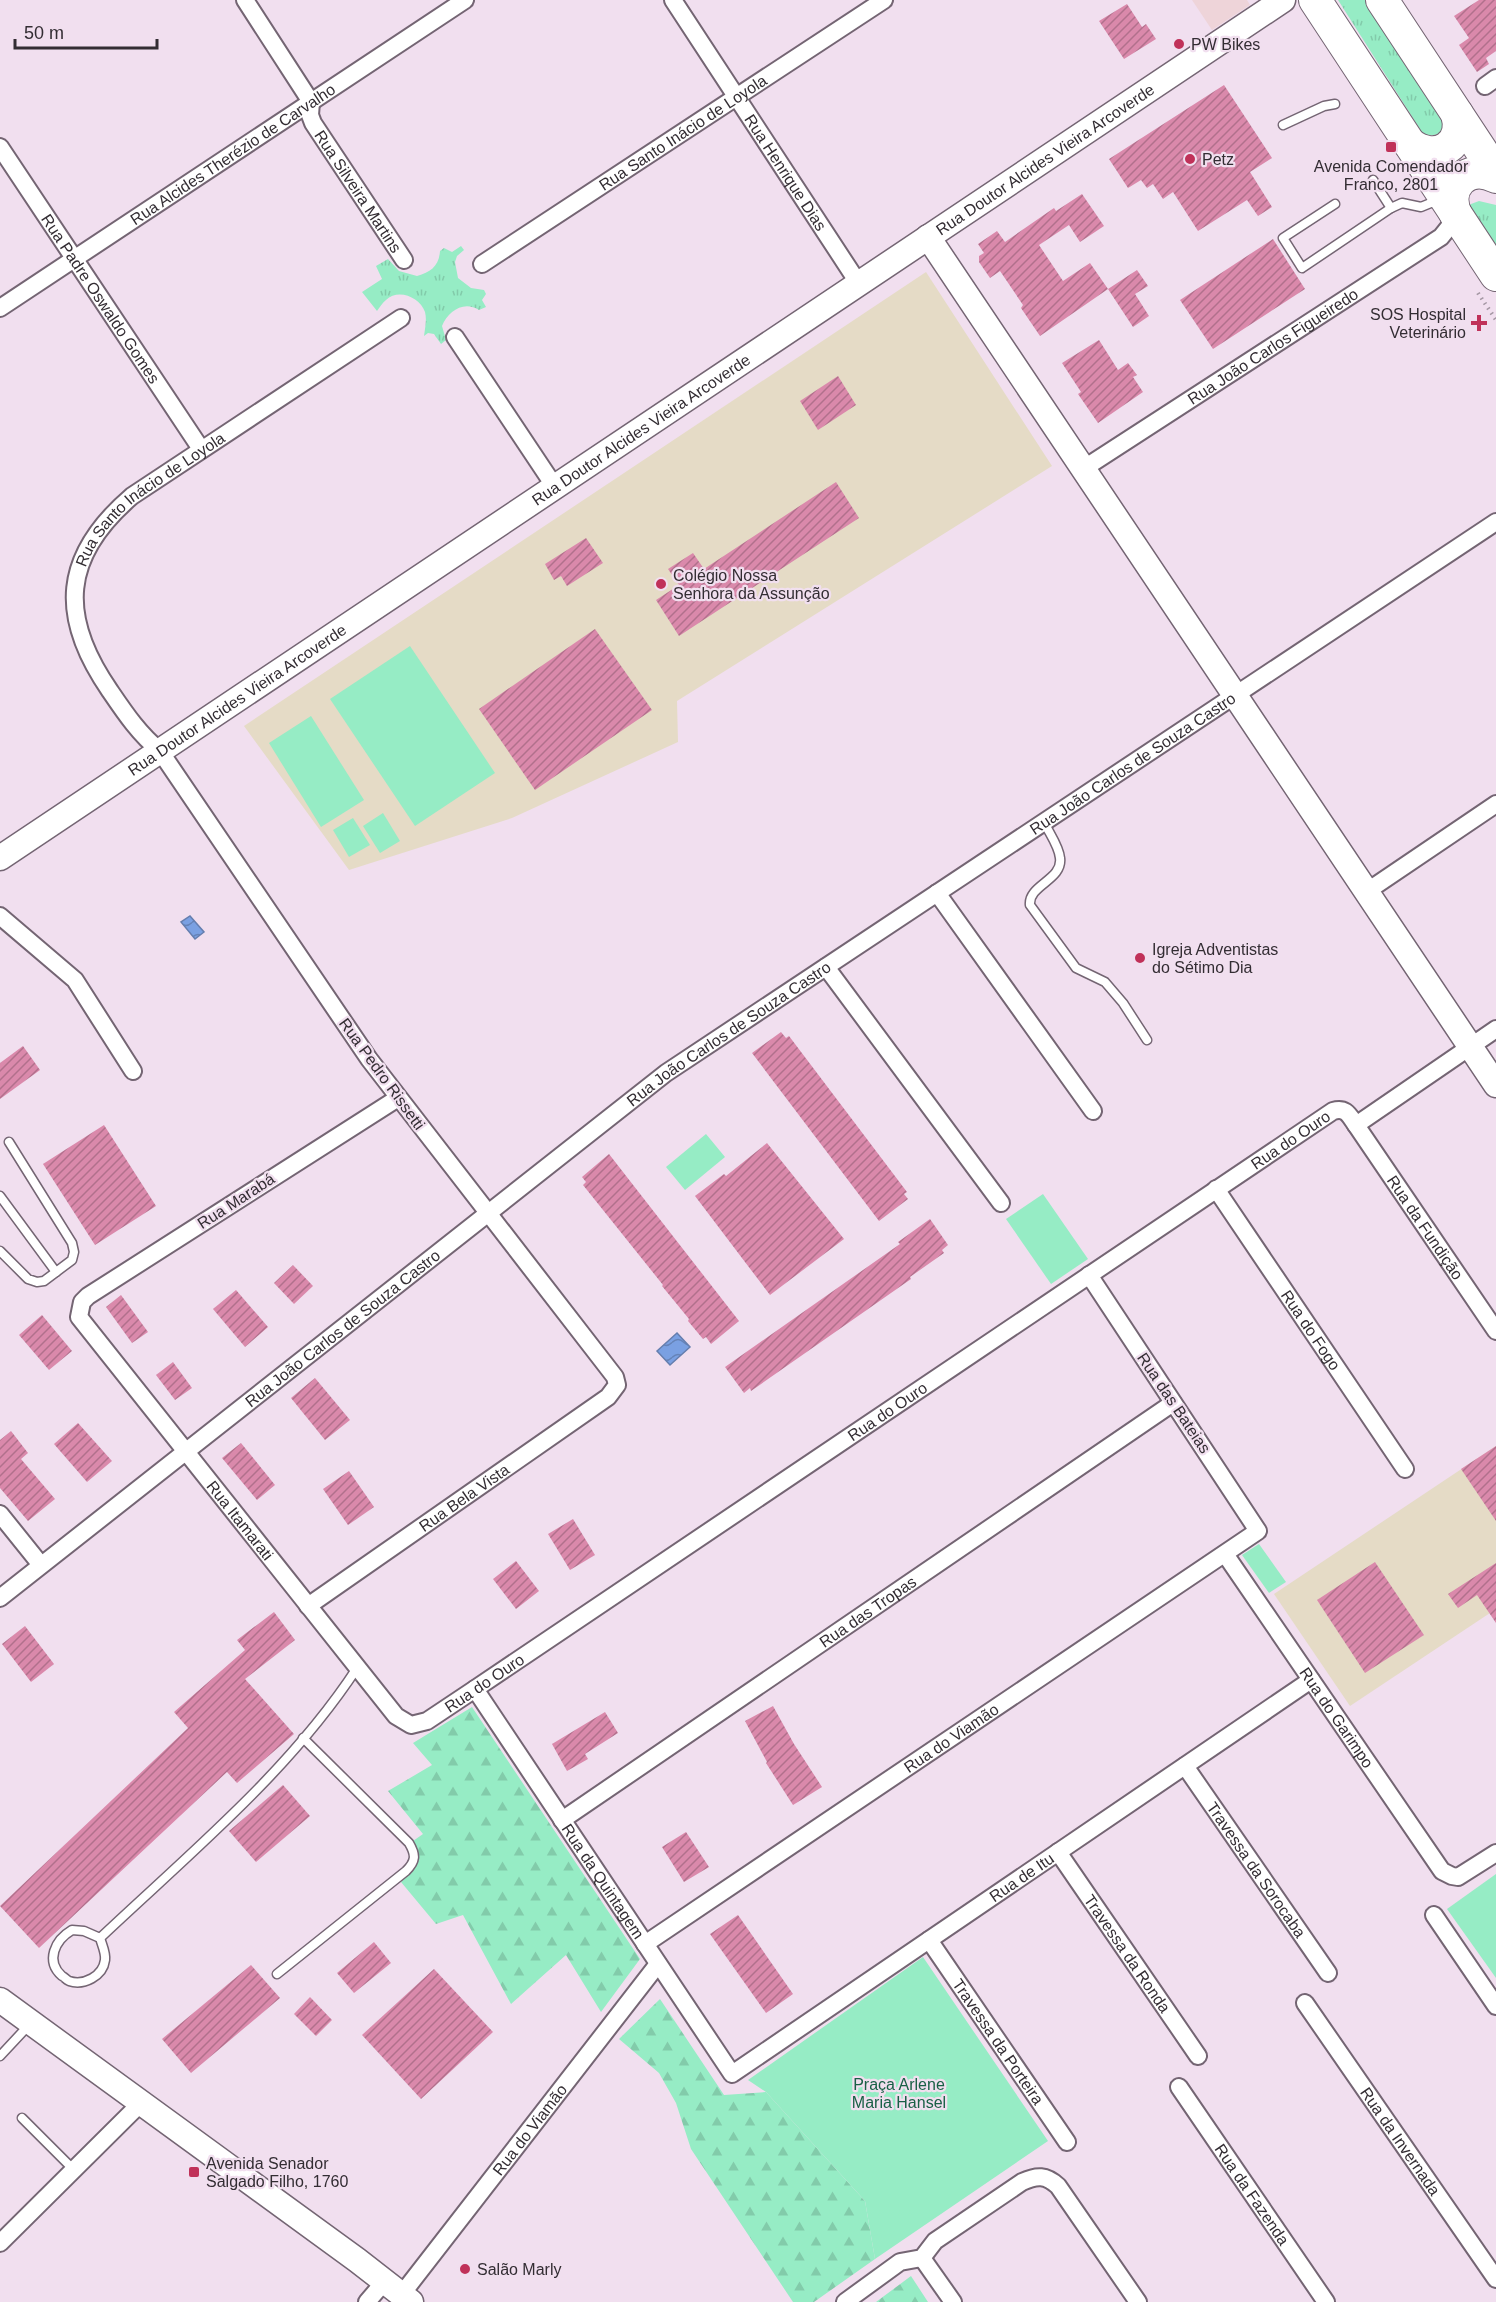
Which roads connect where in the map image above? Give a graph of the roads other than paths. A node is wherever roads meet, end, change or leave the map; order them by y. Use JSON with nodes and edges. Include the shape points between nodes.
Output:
{"nodes":[{"id":1,"x":245,"y":0,"type":"edge"},
{"id":2,"x":465,"y":0,"type":"edge"},
{"id":3,"x":674,"y":0,"type":"edge"},
{"id":4,"x":884,"y":0,"type":"edge"},
{"id":5,"x":1315,"y":0,"type":"edge"},
{"id":6,"x":1382,"y":0,"type":"edge"},
{"id":7,"x":1267,"y":4,"type":"edge"},
{"id":8,"x":736,"y":96,"type":"junction"},
{"id":9,"x":311,"y":102,"type":"junction"},
{"id":10,"x":1335,"y":104,"type":"dead end"},
{"id":11,"x":1457,"y":114,"type":"junction"},
{"id":12,"x":1283,"y":125,"type":"dead end"},
{"id":13,"x":1410,"y":144,"type":"junction"},
{"id":14,"x":0,"y":147,"type":"edge"},
{"id":15,"x":1496,"y":175,"type":"edge"},
{"id":16,"x":1372,"y":180,"type":"dead end"},
{"id":17,"x":1335,"y":204,"type":"dead end"},
{"id":18,"x":1451,"y":207,"type":"junction"},
{"id":19,"x":1391,"y":208,"type":"junction"},
{"id":20,"x":928,"y":237,"type":"junction"},
{"id":21,"x":74,"y":259,"type":"junction"},
{"id":22,"x":404,"y":260,"type":"dead end"},
{"id":23,"x":482,"y":264,"type":"dead end"},
{"id":24,"x":1496,"y":275,"type":"edge"},
{"id":25,"x":859,"y":284,"type":"junction"},
{"id":26,"x":0,"y":308,"type":"edge"},
{"id":27,"x":401,"y":318,"type":"dead end"},
{"id":28,"x":455,"y":337,"type":"dead end"},
{"id":29,"x":201,"y":449,"type":"junction"},
{"id":30,"x":1083,"y":469,"type":"junction"},
{"id":31,"x":555,"y":487,"type":"junction"},
{"id":32,"x":1496,"y":522,"type":"edge"},
{"id":33,"x":1235,"y":696,"type":"junction"},
{"id":34,"x":160,"y":751,"type":"junction"},
{"id":35,"x":1496,"y":804,"type":"edge"},
{"id":36,"x":1044,"y":822,"type":"junction"},
{"id":37,"x":0,"y":858,"type":"edge"},
{"id":38,"x":1366,"y":892,"type":"junction"},
{"id":39,"x":937,"y":893,"type":"junction"},
{"id":40,"x":0,"y":916,"type":"edge"},
{"id":41,"x":826,"y":967,"type":"junction"},
{"id":42,"x":1496,"y":1029,"type":"edge"},
{"id":43,"x":1147,"y":1040,"type":"dead end"},
{"id":44,"x":1470,"y":1047,"type":"junction"},
{"id":45,"x":133,"y":1071,"type":"dead end"},
{"id":46,"x":1496,"y":1085,"type":"edge"},
{"id":47,"x":398,"y":1098,"type":"junction"},
{"id":48,"x":1094,"y":1111,"type":"dead end"},
{"id":49,"x":1356,"y":1125,"type":"junction"},
{"id":50,"x":9,"y":1142,"type":"dead end"},
{"id":51,"x":1216,"y":1189,"type":"junction"},
{"id":52,"x":0,"y":1196,"type":"edge"},
{"id":53,"x":1001,"y":1203,"type":"dead end"},
{"id":54,"x":488,"y":1213,"type":"junction"},
{"id":55,"x":0,"y":1251,"type":"edge"},
{"id":56,"x":56,"y":1272,"type":"junction"},
{"id":57,"x":1089,"y":1275,"type":"junction"},
{"id":58,"x":80,"y":1309,"type":"joint"},
{"id":59,"x":1491,"y":1312,"type":"edge"},
{"id":60,"x":1496,"y":1331,"type":"edge"},
{"id":61,"x":616,"y":1385,"type":"joint"},
{"id":62,"x":1173,"y":1403,"type":"junction"},
{"id":63,"x":185,"y":1452,"type":"junction"},
{"id":64,"x":1405,"y":1469,"type":"dead end"},
{"id":65,"x":0,"y":1514,"type":"edge"},
{"id":66,"x":1258,"y":1532,"type":"joint"},
{"id":67,"x":1225,"y":1554,"type":"junction"},
{"id":68,"x":42,"y":1565,"type":"junction"},
{"id":69,"x":0,"y":1598,"type":"edge"},
{"id":70,"x":308,"y":1606,"type":"junction"},
{"id":71,"x":357,"y":1668,"type":"junction"},
{"id":72,"x":1311,"y":1680,"type":"junction"},
{"id":73,"x":475,"y":1689,"type":"junction"},
{"id":74,"x":411,"y":1725,"type":"joint"},
{"id":75,"x":303,"y":1738,"type":"junction"},
{"id":76,"x":1185,"y":1766,"type":"junction"},
{"id":77,"x":562,"y":1820,"type":"junction"},
{"id":78,"x":1058,"y":1852,"type":"junction"},
{"id":79,"x":1496,"y":1853,"type":"edge"},
{"id":80,"x":1434,"y":1915,"type":"dead end"},
{"id":81,"x":100,"y":1938,"type":"junction"},
{"id":82,"x":929,"y":1940,"type":"junction"},
{"id":83,"x":645,"y":1944,"type":"junction"},
{"id":84,"x":658,"y":1964,"type":"junction"},
{"id":85,"x":1328,"y":1973,"type":"dead end"},
{"id":86,"x":277,"y":1974,"type":"dead end"},
{"id":87,"x":0,"y":2000,"type":"edge"},
{"id":88,"x":1305,"y":2002,"type":"dead end"},
{"id":89,"x":1496,"y":2006,"type":"edge"},
{"id":90,"x":32,"y":2023,"type":"junction"},
{"id":91,"x":0,"y":2056,"type":"edge"},
{"id":92,"x":1198,"y":2056,"type":"dead end"},
{"id":93,"x":732,"y":2074,"type":"joint"},
{"id":94,"x":1179,"y":2088,"type":"dead end"},
{"id":95,"x":141,"y":2103,"type":"junction"},
{"id":96,"x":22,"y":2118,"type":"dead end"},
{"id":97,"x":1067,"y":2142,"type":"dead end"},
{"id":98,"x":74,"y":2170,"type":"junction"},
{"id":99,"x":0,"y":2243,"type":"edge"},
{"id":100,"x":922,"y":2258,"type":"junction"},
{"id":101,"x":1496,"y":2278,"type":"edge"},
{"id":102,"x":399,"y":2292,"type":"edge"},
{"id":103,"x":367,"y":2302,"type":"edge"},
{"id":104,"x":845,"y":2302,"type":"edge"},
{"id":105,"x":952,"y":2302,"type":"edge"},
{"id":106,"x":1138,"y":2302,"type":"edge"},
{"id":107,"x":1326,"y":2302,"type":"edge"}],
"edges":[{"from":1,"to":9,"type":"street","name":"Rua Silveira Martins"},
{"from":2,"to":9,"type":"street","name":"Rua Alcides Therézio de Carvalho"},
{"from":3,"to":8,"type":"street","name":"Rua Henrique Dias"},
{"from":4,"to":8,"type":"street","name":"Rua Santo Inácio de Loyola"},
{"from":5,"to":13,"type":"highway"},
{"from":6,"to":11,"type":"highway"},
{"from":7,"to":20,"type":"street","name":"Rua Doutor Alcides Vieira Arcoverde"},
{"from":8,"to":23,"type":"street","name":"Rua Santo Inácio de Loyola"},
{"from":8,"to":25,"type":"street","name":"Rua Henrique Dias"},
{"from":9,"to":21,"type":"street","name":"Rua Alcides Therézio de Carvalho"},
{"from":9,"to":22,"type":"street","name":"Rua Silveira Martins","via":[[312,123]]},
{"from":10,"to":12,"type":"lane"},
{"from":11,"to":13,"type":"highway","via":[[1459,129],[1447,148],[1432,153]]},
{"from":11,"to":15,"type":"highway"},
{"from":13,"to":18,"type":"highway"},
{"from":14,"to":21,"type":"street","name":"Rua Padre Oswaldo Gomes"},
{"from":15,"to":18,"type":"highway","via":[[1479,172],[1462,177],[1453,192]]},
{"from":16,"to":19,"type":"lane"},
{"from":17,"to":19,"type":"lane","via":[[1283,238],[1302,268]]},
{"from":18,"to":19,"type":"lane","via":[[1402,203]]},
{"from":18,"to":24,"type":"highway"},
{"from":18,"to":30,"type":"street","name":"Rua João Carlos Figueiredo","via":[[1441,237]]},
{"from":20,"to":25,"type":"street","name":"Rua Doutor Alcides Vieira Arcoverde"},
{"from":20,"to":30,"type":"street"},
{"from":21,"to":26,"type":"street","name":"Rua Alcides Therézio de Carvalho"},
{"from":21,"to":29,"type":"street","name":"Rua Padre Oswaldo Gomes"},
{"from":25,"to":31,"type":"street","name":"Rua Doutor Alcides Vieira Arcoverde"},
{"from":27,"to":29,"type":"street","name":"Rua Santo Inácio de Loyola"},
{"from":28,"to":31,"type":"street"},
{"from":29,"to":34,"type":"street","name":"Rua Santo Inácio de Loyola","via":[[113,512],[87,546],[76,584],[78,629],[96,671],[136,729]]},
{"from":30,"to":33,"type":"street"},
{"from":31,"to":34,"type":"street","name":"Rua Doutor Alcides Vieira Arcoverde"},
{"from":32,"to":33,"type":"street","name":"Rua João Carlos de Souza Castro"},
{"from":33,"to":36,"type":"street","name":"Rua João Carlos de Souza Castro"},
{"from":33,"to":38,"type":"street"},
{"from":34,"to":37,"type":"street","name":"Rua Doutor Alcides Vieira Arcoverde"},
{"from":34,"to":47,"type":"street","name":"Rua Pedro Rissetti"},
{"from":35,"to":38,"type":"street"},
{"from":36,"to":39,"type":"street","name":"Rua João Carlos de Souza Castro"},
{"from":36,"to":43,"type":"lane","via":[[1061,860],[1059,870],[1031,896],[1030,905],[1076,968],[1105,982]]},
{"from":38,"to":44,"type":"street"},
{"from":39,"to":41,"type":"street","name":"Rua João Carlos de Souza Castro"},
{"from":39,"to":48,"type":"street"},
{"from":40,"to":45,"type":"street","via":[[75,980]]},
{"from":41,"to":53,"type":"street"},
{"from":41,"to":54,"type":"street","name":"Rua João Carlos de Souza Castro","via":[[666,1073]]},
{"from":42,"to":44,"type":"street"},
{"from":44,"to":46,"type":"street"},
{"from":44,"to":49,"type":"street"},
{"from":47,"to":54,"type":"street","name":"Rua Pedro Rissetti"},
{"from":47,"to":58,"type":"street","name":"Rua Marabá","via":[[88,1296]]},
{"from":49,"to":51,"type":"street","name":"Rua do Ouro","via":[[1346,1111],[1333,1111]]},
{"from":49,"to":59,"type":"street","name":"Rua da Fundição"},
{"from":50,"to":56,"type":"lane","via":[[72,1243],[72,1260]]},
{"from":51,"to":57,"type":"street","name":"Rua do Ouro"},
{"from":51,"to":64,"type":"street","name":"Rua do Fogo"},
{"from":52,"to":56,"type":"lane"},
{"from":54,"to":61,"type":"street","name":"Rua Pedro Rissetti","via":[[612,1371]]},
{"from":54,"to":63,"type":"street","name":"Rua João Carlos de Souza Castro"},
{"from":55,"to":56,"type":"lane","via":[[28,1279],[44,1281]]},
{"from":57,"to":62,"type":"street","name":"Rua das Bateias"},
{"from":57,"to":73,"type":"street","name":"Rua do Ouro"},
{"from":58,"to":63,"type":"street","name":"Rua Itamarati","via":[[82,1324]]},
{"from":59,"to":60,"type":"street","name":"Rua da Fundição"},
{"from":61,"to":70,"type":"street","name":"Rua Bela Vista","via":[[608,1397]]},
{"from":62,"to":66,"type":"street","name":"Rua das Bateias"},
{"from":62,"to":77,"type":"street","name":"Rua das Tropas"},
{"from":63,"to":68,"type":"street","name":"Rua João Carlos de Souza Castro"},
{"from":63,"to":70,"type":"street","name":"Rua Itamarati"},
{"from":65,"to":68,"type":"street"},
{"from":66,"to":67,"type":"street","name":"Rua do Viamão"},
{"from":67,"to":72,"type":"street","name":"Rua do Garimpo"},
{"from":67,"to":83,"type":"street","name":"Rua do Viamão"},
{"from":68,"to":69,"type":"street","name":"Rua João Carlos de Souza Castro"},
{"from":70,"to":71,"type":"street","name":"Rua Itamarati"},
{"from":71,"to":74,"type":"street","name":"Rua Itamarati","via":[[396,1716]]},
{"from":71,"to":75,"type":"lane"},
{"from":72,"to":76,"type":"street","name":"Rua de Itu"},
{"from":72,"to":79,"type":"street","name":"Rua do Garimpo","via":[[1443,1871],[1452,1876],[1464,1875]]},
{"from":73,"to":74,"type":"street","name":"Rua do Ouro","via":[[427,1721]]},
{"from":73,"to":77,"type":"street","name":"Rua da Quintagem"},
{"from":75,"to":81,"type":"lane","via":[[271,1777]]},
{"from":75,"to":86,"type":"lane","via":[[409,1843],[415,1854],[414,1863],[406,1871]]},
{"from":76,"to":78,"type":"street","name":"Rua de Itu"},
{"from":76,"to":85,"type":"street","name":"Travessa da Sorocaba"},
{"from":77,"to":83,"type":"street","name":"Rua da Quintagem"},
{"from":78,"to":82,"type":"street","name":"Rua de Itu"},
{"from":78,"to":92,"type":"street","name":"Travessa da Ronda"},
{"from":80,"to":89,"type":"street"},
{"from":81,"to":81,"type":"lane","via":[[105,1964],[96,1977],[85,1982],[69,1981],[56,1971],[53,1957],[63,1935],[72,1930]]},
{"from":82,"to":93,"type":"street","name":"Rua de Itu"},
{"from":82,"to":97,"type":"street","name":"Travessa da Porteira"},
{"from":83,"to":84,"type":"street","name":"Rua da Quintagem"},
{"from":84,"to":93,"type":"street","name":"Rua da Quintagem"},
{"from":84,"to":102,"type":"street","name":"Rua do Viamão"},
{"from":87,"to":90,"type":"street"},
{"from":88,"to":101,"type":"street","name":"Rua da Invernada"},
{"from":90,"to":91,"type":"lane"},
{"from":90,"to":95,"type":"street"},
{"from":94,"to":107,"type":"street","name":"Rua da Fazenda"},
{"from":95,"to":98,"type":"street"},
{"from":95,"to":102,"type":"street"},
{"from":96,"to":98,"type":"lane"},
{"from":98,"to":99,"type":"street"},
{"from":100,"to":104,"type":"street","via":[[900,2262]]},
{"from":100,"to":105,"type":"street"},
{"from":100,"to":106,"type":"street","via":[[934,2241],[1022,2182],[1043,2177],[1058,2186]]},
{"from":102,"to":103,"type":"street","name":"Rua do Viamão"}]}
